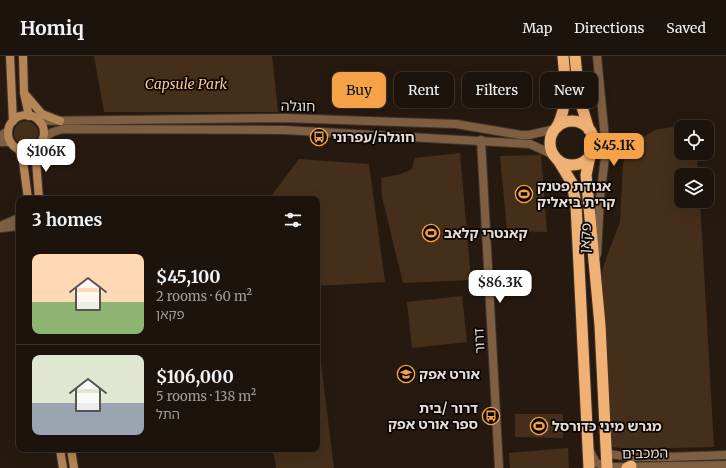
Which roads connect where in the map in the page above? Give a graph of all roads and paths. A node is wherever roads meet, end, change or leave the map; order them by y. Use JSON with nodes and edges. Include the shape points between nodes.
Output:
{"nodes":[{"id":1,"x":10,"y":56,"type":"edge"},
{"id":2,"x":23,"y":56,"type":"edge"},
{"id":3,"x":563,"y":56,"type":"edge"},
{"id":4,"x":575,"y":56,"type":"edge"},
{"id":5,"x":597,"y":56,"type":"edge"},
{"id":6,"x":24,"y":93,"type":"junction"},
{"id":7,"x":29,"y":116,"type":"junction"},
{"id":8,"x":13,"y":121,"type":"junction"},
{"id":9,"x":38,"y":121,"type":"junction"},
{"id":10,"x":60,"y":121,"type":"junction"},
{"id":11,"x":556,"y":128,"type":"junction"},
{"id":12,"x":590,"y":130,"type":"junction"},
{"id":13,"x":8,"y":131,"type":"junction"},
{"id":14,"x":0,"y":136,"type":"edge"},
{"id":15,"x":43,"y":138,"type":"junction"},
{"id":16,"x":481,"y":140,"type":"junction"},
{"id":17,"x":0,"y":142,"type":"edge"},
{"id":18,"x":10,"y":142,"type":"junction"},
{"id":19,"x":35,"y":148,"type":"junction"},
{"id":20,"x":18,"y":150,"type":"junction"},
{"id":21,"x":590,"y":156,"type":"junction"},
{"id":22,"x":556,"y":157,"type":"junction"},
{"id":23,"x":28,"y":196,"type":"edge"},
{"id":24,"x":39,"y":196,"type":"edge"},
{"id":25,"x":16,"y":219,"type":"edge"},
{"id":26,"x":16,"y":226,"type":"edge"},
{"id":27,"x":0,"y":227,"type":"edge"},
{"id":28,"x":596,"y":279,"type":"junction"},
{"id":29,"x":588,"y":434,"type":"junction"},
{"id":30,"x":60,"y":452,"type":"edge"},
{"id":31,"x":71,"y":452,"type":"edge"},
{"id":32,"x":607,"y":452,"type":"junction"},
{"id":33,"x":726,"y":455,"type":"edge"},
{"id":34,"x":726,"y":465,"type":"edge"},
{"id":35,"x":607,"y":467,"type":"edge"},
{"id":36,"x":629,"y":467,"type":"edge"},
{"id":37,"x":63,"y":468,"type":"edge"},
{"id":38,"x":74,"y":468,"type":"edge"},
{"id":39,"x":499,"y":468,"type":"edge"},
{"id":40,"x":589,"y":468,"type":"edge"}],
"edges":[{"from":1,"to":8,"type":"main road"},
{"from":2,"to":6,"type":"main road"},
{"from":3,"to":11,"type":"highway","via":[[566,97],[563,115]]},
{"from":4,"to":12,"type":"highway","via":[[579,97]]},
{"from":5,"to":28,"type":"street","name":"פקאן","via":[[606,149],[600,198]]},
{"from":6,"to":7,"type":"main road"},
{"from":6,"to":10,"type":"main road","via":[[38,111]]},
{"from":7,"to":8,"type":"main road"},
{"from":7,"to":9,"type":"main road"},
{"from":8,"to":13,"type":"main road"},
{"from":9,"to":10,"type":"street","name":"חוגלה"},
{"from":9,"to":15,"type":"main road","via":[[42,126]]},
{"from":10,"to":11,"type":"street","name":"חוגלה","via":[[284,118],[456,124],[521,135]]},
{"from":11,"to":12,"type":"highway","via":[[565,122],[574,121]]},
{"from":11,"to":22,"type":"highway","via":[[550,143]]},
{"from":12,"to":21,"type":"highway","via":[[594,143]]},
{"from":13,"to":14,"type":"street"},
{"from":13,"to":18,"type":"main road"},
{"from":15,"to":16,"type":"street","name":"חוגלה","via":[[63,129],[285,130]]},
{"from":15,"to":19,"type":"main road"},
{"from":16,"to":22,"type":"street","name":"חוגלה","via":[[530,144]]},
{"from":16,"to":39,"type":"street","name":"דרור"},
{"from":17,"to":18,"type":"street"},
{"from":18,"to":20,"type":"main road"},
{"from":19,"to":20,"type":"main road","via":[[27,151]]},
{"from":19,"to":24,"type":"main road"},
{"from":20,"to":23,"type":"main road","via":[[23,161]]},
{"from":21,"to":22,"type":"highway","via":[[576,165],[566,164]]},
{"from":21,"to":28,"type":"highway","via":[[586,175]]},
{"from":22,"to":29,"type":"highway","via":[[572,184],[576,205]]},
{"from":25,"to":27,"type":"street"},
{"from":26,"to":27,"type":"street"},
{"from":28,"to":32,"type":"highway"},
{"from":29,"to":35,"type":"street","name":"המכבים","via":[[592,458],[599,465]]},
{"from":29,"to":40,"type":"highway"},
{"from":30,"to":37,"type":"main road"},
{"from":31,"to":38,"type":"main road"},
{"from":32,"to":33,"type":"street","name":"המכבים","via":[[612,456],[632,457]]},
{"from":32,"to":35,"type":"highway"},
{"from":34,"to":36,"type":"street","name":"המכבים"},
{"from":35,"to":36,"type":"street","name":"המכבים"}]}
